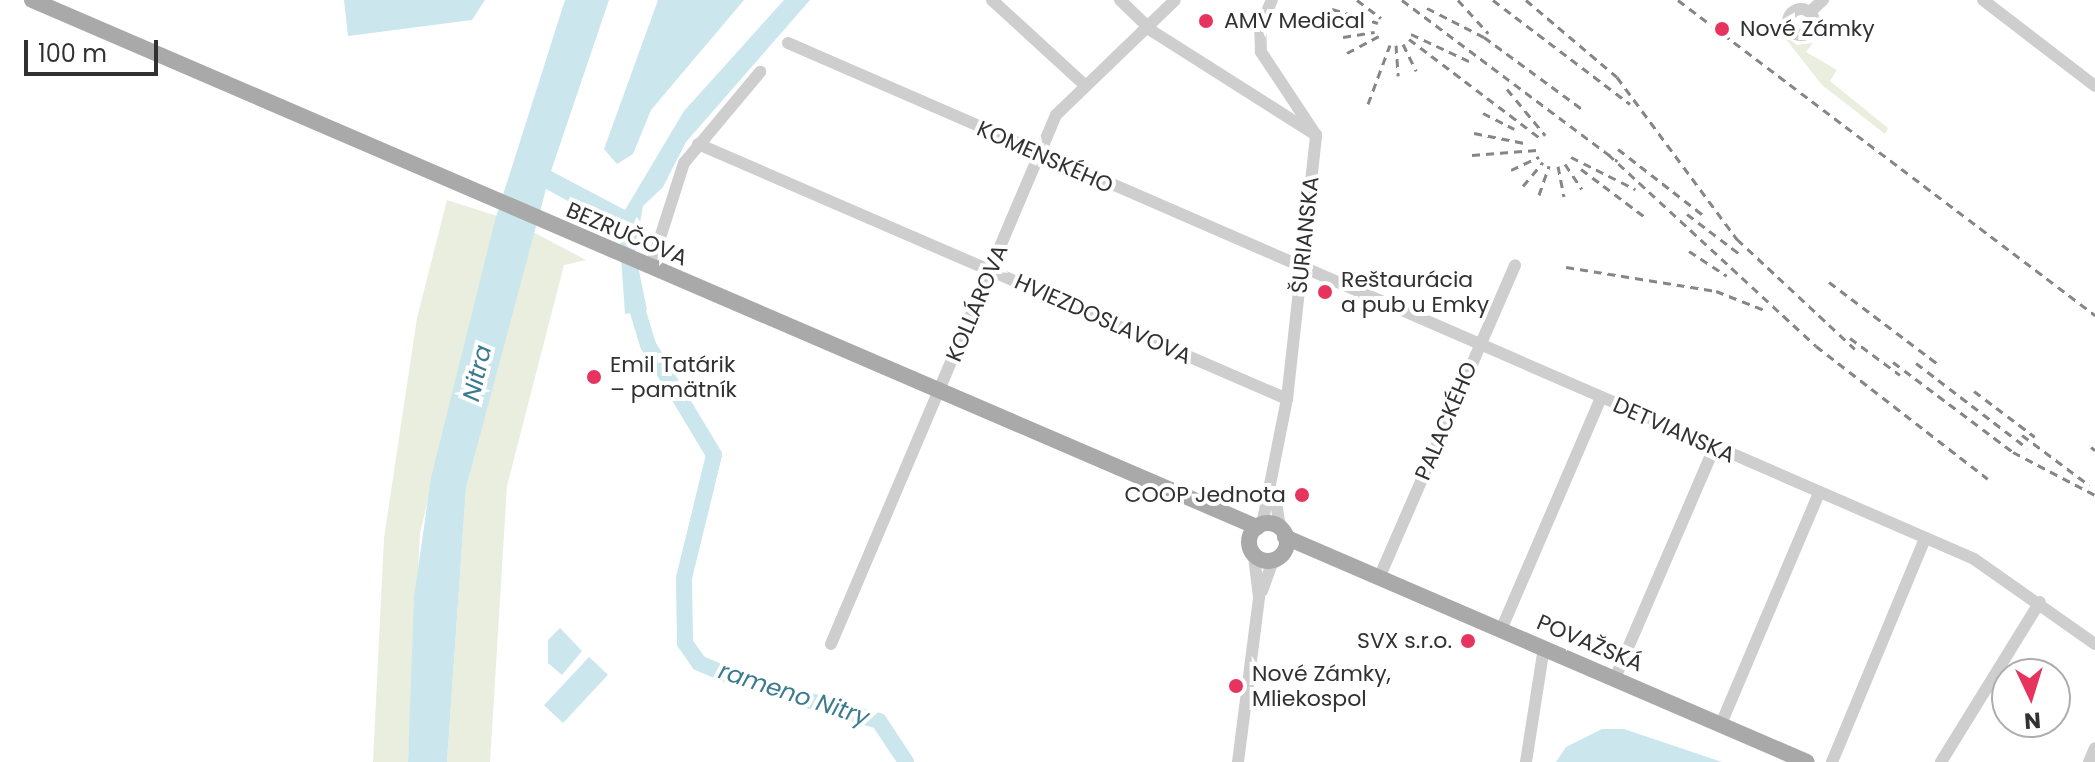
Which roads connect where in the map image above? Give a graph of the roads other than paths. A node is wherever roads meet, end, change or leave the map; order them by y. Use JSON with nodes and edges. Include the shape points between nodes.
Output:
{"nodes":[{"id":1,"x":32,"y":0,"type":"edge"},
{"id":2,"x":992,"y":0,"type":"edge"},
{"id":3,"x":1120,"y":0,"type":"edge"},
{"id":4,"x":1175,"y":0,"type":"edge"},
{"id":5,"x":1272,"y":0,"type":"edge"},
{"id":6,"x":1823,"y":0,"type":"edge"},
{"id":7,"x":1983,"y":0,"type":"edge"},
{"id":8,"x":1810,"y":12,"type":"dead end"},
{"id":9,"x":1147,"y":26,"type":"junction"},
{"id":10,"x":788,"y":43,"type":"dead end"},
{"id":11,"x":760,"y":72,"type":"dead end"},
{"id":12,"x":1086,"y":86,"type":"junction"},
{"id":13,"x":2095,"y":86,"type":"edge"},
{"id":14,"x":1316,"y":135,"type":"junction"},
{"id":15,"x":698,"y":144,"type":"junction"},
{"id":16,"x":1040,"y":155,"type":"junction"},
{"id":17,"x":648,"y":263,"type":"junction"},
{"id":18,"x":1515,"y":265,"type":"dead end"},
{"id":19,"x":1302,"y":269,"type":"junction"},
{"id":20,"x":991,"y":270,"type":"junction"},
{"id":21,"x":1479,"y":345,"type":"junction"},
{"id":22,"x":938,"y":392,"type":"junction"},
{"id":23,"x":1601,"y":398,"type":"junction"},
{"id":24,"x":1287,"y":399,"type":"junction"},
{"id":25,"x":1714,"y":448,"type":"junction"},
{"id":26,"x":1274,"y":489,"type":"junction"},
{"id":27,"x":1819,"y":493,"type":"junction"},
{"id":28,"x":1205,"y":506,"type":"junction"},
{"id":29,"x":1260,"y":526,"type":"junction"},
{"id":30,"x":1283,"y":532,"type":"junction"},
{"id":31,"x":1925,"y":539,"type":"junction"},
{"id":32,"x":1252,"y":549,"type":"junction"},
{"id":33,"x":1277,"y":558,"type":"junction"},
{"id":34,"x":1355,"y":567,"type":"junction"},
{"id":35,"x":1379,"y":578,"type":"junction"},
{"id":36,"x":1259,"y":597,"type":"junction"},
{"id":37,"x":2040,"y":602,"type":"junction"},
{"id":38,"x":1501,"y":630,"type":"junction"},
{"id":39,"x":831,"y":644,"type":"dead end"},
{"id":40,"x":2095,"y":644,"type":"edge"},
{"id":41,"x":1544,"y":647,"type":"junction"},
{"id":42,"x":1615,"y":678,"type":"junction"},
{"id":43,"x":1721,"y":724,"type":"junction"},
{"id":44,"x":2095,"y":748,"type":"edge"},
{"id":45,"x":1238,"y":762,"type":"edge"},
{"id":46,"x":1526,"y":762,"type":"edge"},
{"id":47,"x":1807,"y":762,"type":"edge"},
{"id":48,"x":1832,"y":762,"type":"edge"},
{"id":49,"x":1941,"y":762,"type":"edge"},
{"id":50,"x":2089,"y":762,"type":"edge"}],
"edges":[{"from":1,"to":17,"type":"main road","name":"BEZRUČOVA"},
{"from":2,"to":12,"type":"street"},
{"from":3,"to":9,"type":"street"},
{"from":4,"to":9,"type":"street","name":"KOLLÁROVA"},
{"from":5,"to":14,"type":"street","via":[[1260,28],[1261,52]]},
{"from":6,"to":8,"type":"street"},
{"from":7,"to":13,"type":"street"},
{"from":9,"to":12,"type":"street","name":"KOLLÁROVA"},
{"from":9,"to":14,"type":"street"},
{"from":10,"to":16,"type":"street","name":"KOMENSKÉHO"},
{"from":11,"to":15,"type":"street"},
{"from":12,"to":16,"type":"street","name":"KOLLÁROVA","via":[[1056,115]]},
{"from":14,"to":19,"type":"street","name":"ŠURIANSKA"},
{"from":15,"to":17,"type":"street","via":[[676,182]]},
{"from":15,"to":20,"type":"street","name":"HVIEZDOSLAVOVA"},
{"from":16,"to":19,"type":"street","name":"KOMENSKÉHO"},
{"from":16,"to":20,"type":"street","name":"KOLLÁROVA"},
{"from":17,"to":22,"type":"main road","name":"BEZRUČOVA"},
{"from":18,"to":21,"type":"street","name":"PALACKÉHO"},
{"from":19,"to":21,"type":"street","name":"DETVIANSKA"},
{"from":19,"to":24,"type":"street","name":"ŠURIANSKA"},
{"from":20,"to":22,"type":"street","name":"KOLLÁROVA"},
{"from":20,"to":24,"type":"street","name":"HVIEZDOSLAVOVA"},
{"from":21,"to":23,"type":"street","name":"DETVIANSKA"},
{"from":21,"to":35,"type":"street","name":"PALACKÉHO"},
{"from":22,"to":28,"type":"main road","name":"BEZRUČOVA"},
{"from":22,"to":39,"type":"street","name":"KOLLÁROVA"},
{"from":23,"to":25,"type":"street","name":"DETVIANSKA"},
{"from":23,"to":38,"type":"street"},
{"from":24,"to":26,"type":"street","name":"ŠURIANSKA"},
{"from":25,"to":27,"type":"street","name":"DETVIANSKA"},
{"from":25,"to":42,"type":"street"},
{"from":26,"to":29,"type":"street","name":"ŠURIANSKA"},
{"from":26,"to":30,"type":"street","name":"ŠURIANSKA"},
{"from":27,"to":31,"type":"street","name":"DETVIANSKA"},
{"from":27,"to":43,"type":"street"},
{"from":28,"to":29,"type":"main road","name":"BEZRUČOVA"},
{"from":28,"to":32,"type":"main road","name":"BEZRUČOVA"},
{"from":29,"to":30,"type":"main road","name":"BEZRUČOVA"},
{"from":29,"to":32,"type":"main road"},
{"from":30,"to":33,"type":"main road"},
{"from":30,"to":34,"type":"main road","name":"POVAŽSKÁ"},
{"from":31,"to":37,"type":"street","name":"DETVIANSKA","via":[[1989,567]]},
{"from":31,"to":48,"type":"street"},
{"from":32,"to":33,"type":"main road","name":"BEZRUČOVA"},
{"from":32,"to":36,"type":"street"},
{"from":33,"to":34,"type":"main road","name":"POVAŽSKÁ"},
{"from":33,"to":36,"type":"street"},
{"from":34,"to":35,"type":"main road","name":"POVAŽSKÁ"},
{"from":35,"to":38,"type":"main road","name":"POVAŽSKÁ","via":[[1467,620]]},
{"from":36,"to":45,"type":"street"},
{"from":37,"to":40,"type":"street","name":"DETVIANSKA"},
{"from":37,"to":49,"type":"street"},
{"from":38,"to":41,"type":"main road","name":"POVAŽSKÁ"},
{"from":41,"to":42,"type":"main road","name":"POVAŽSKÁ"},
{"from":41,"to":46,"type":"street"},
{"from":42,"to":43,"type":"main road","name":"POVAŽSKÁ"},
{"from":43,"to":47,"type":"main road","name":"POVAŽSKÁ"},
{"from":44,"to":50,"type":"street"}]}
